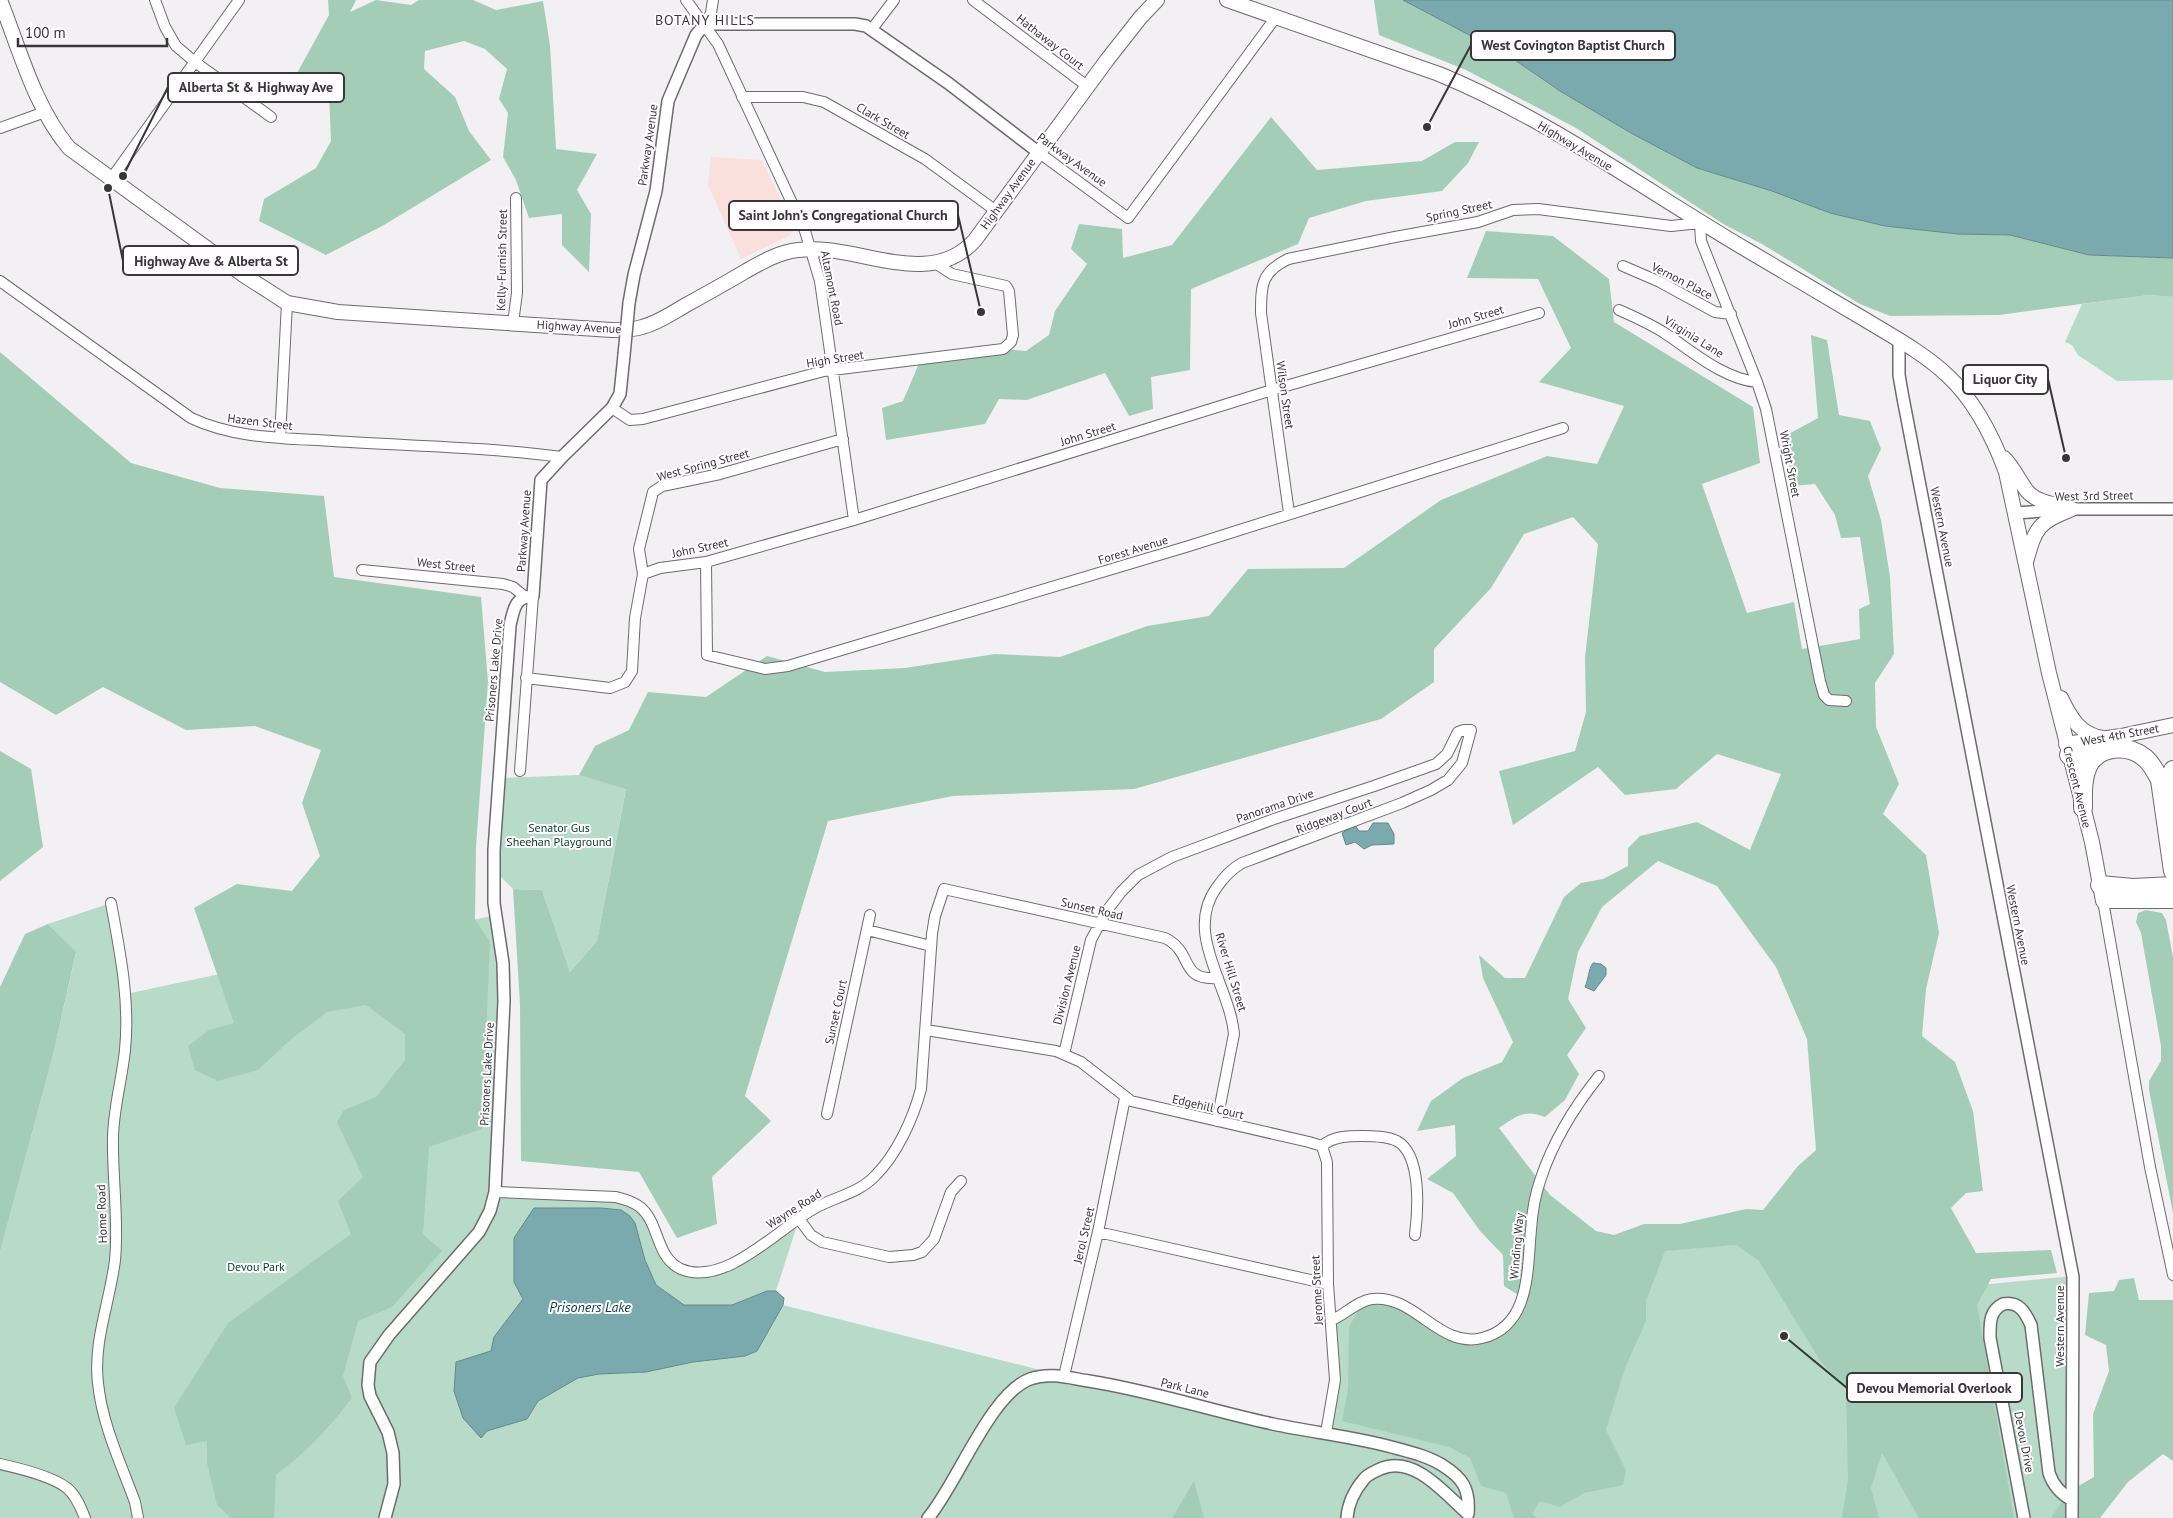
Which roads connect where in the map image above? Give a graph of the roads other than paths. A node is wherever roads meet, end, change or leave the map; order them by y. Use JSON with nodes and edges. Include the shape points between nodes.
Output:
{"nodes":[{"id":1,"x":0,"y":0,"type":"edge"},
{"id":2,"x":154,"y":0,"type":"edge"},
{"id":3,"x":239,"y":0,"type":"edge"},
{"id":4,"x":686,"y":0,"type":"edge"},
{"id":5,"x":713,"y":0,"type":"edge"},
{"id":6,"x":894,"y":0,"type":"edge"},
{"id":7,"x":973,"y":0,"type":"edge"},
{"id":8,"x":1157,"y":0,"type":"edge"},
{"id":9,"x":1227,"y":0,"type":"edge"},
{"id":10,"x":1276,"y":17,"type":"junction"},
{"id":11,"x":705,"y":24,"type":"junction"},
{"id":12,"x":872,"y":30,"type":"junction"},
{"id":13,"x":194,"y":62,"type":"junction"},
{"id":14,"x":1087,"y":86,"type":"junction"},
{"id":15,"x":742,"y":97,"type":"junction"},
{"id":16,"x":45,"y":112,"type":"junction"},
{"id":17,"x":271,"y":117,"type":"dead end"},
{"id":18,"x":0,"y":128,"type":"edge"},
{"id":19,"x":1038,"y":152,"type":"junction"},
{"id":20,"x":111,"y":179,"type":"junction"},
{"id":21,"x":516,"y":198,"type":"dead end"},
{"id":22,"x":996,"y":211,"type":"junction"},
{"id":23,"x":1700,"y":223,"type":"junction"},
{"id":24,"x":812,"y":250,"type":"junction"},
{"id":25,"x":935,"y":263,"type":"junction"},
{"id":26,"x":1623,"y":266,"type":"dead end"},
{"id":27,"x":0,"y":281,"type":"edge"},
{"id":28,"x":1264,"y":281,"type":"joint"},
{"id":29,"x":287,"y":303,"type":"junction"},
{"id":30,"x":1618,"y":310,"type":"dead end"},
{"id":31,"x":1539,"y":313,"type":"dead end"},
{"id":32,"x":1731,"y":314,"type":"junction"},
{"id":33,"x":513,"y":323,"type":"junction"},
{"id":34,"x":1899,"y":340,"type":"junction"},
{"id":35,"x":833,"y":370,"type":"junction"},
{"id":36,"x":1757,"y":382,"type":"junction"},
{"id":37,"x":1272,"y":390,"type":"junction"},
{"id":38,"x":612,"y":408,"type":"junction"},
{"id":39,"x":1563,"y":428,"type":"dead end"},
{"id":40,"x":280,"y":438,"type":"junction"},
{"id":41,"x":843,"y":439,"type":"junction"},
{"id":42,"x":1999,"y":453,"type":"junction"},
{"id":43,"x":562,"y":457,"type":"junction"},
{"id":44,"x":2072,"y":509,"type":"junction"},
{"id":45,"x":2173,"y":509,"type":"edge"},
{"id":46,"x":1289,"y":513,"type":"junction"},
{"id":47,"x":2015,"y":513,"type":"junction"},
{"id":48,"x":854,"y":520,"type":"junction"},
{"id":49,"x":706,"y":562,"type":"junction"},
{"id":50,"x":2025,"y":565,"type":"junction"},
{"id":51,"x":362,"y":570,"type":"dead end"},
{"id":52,"x":643,"y":574,"type":"junction"},
{"id":53,"x":528,"y":596,"type":"junction"},
{"id":54,"x":2049,"y":673,"type":"junction"},
{"id":55,"x":526,"y":678,"type":"junction"},
{"id":56,"x":1846,"y":702,"type":"dead end"},
{"id":57,"x":2173,"y":725,"type":"edge"},
{"id":58,"x":1467,"y":730,"type":"joint"},
{"id":59,"x":2110,"y":743,"type":"junction"},
{"id":60,"x":2068,"y":749,"type":"junction"},
{"id":61,"x":2173,"y":770,"type":"edge"},
{"id":62,"x":520,"y":771,"type":"dead end"},
{"id":63,"x":2083,"y":808,"type":"junction"},
{"id":64,"x":2166,"y":813,"type":"junction"},
{"id":65,"x":2173,"y":871,"type":"edge"},
{"id":66,"x":2173,"y":886,"type":"edge"},
{"id":67,"x":944,"y":888,"type":"joint"},
{"id":68,"x":1214,"y":891,"type":"joint"},
{"id":69,"x":2102,"y":893,"type":"junction"},
{"id":70,"x":2173,"y":900,"type":"edge"},
{"id":71,"x":111,"y":903,"type":"dead end"},
{"id":72,"x":870,"y":915,"type":"dead end"},
{"id":73,"x":1099,"y":924,"type":"junction"},
{"id":74,"x":867,"y":930,"type":"junction"},
{"id":75,"x":931,"y":946,"type":"junction"},
{"id":76,"x":1218,"y":978,"type":"junction"},
{"id":77,"x":926,"y":1030,"type":"junction"},
{"id":78,"x":1064,"y":1054,"type":"junction"},
{"id":79,"x":1599,"y":1076,"type":"dead end"},
{"id":80,"x":1126,"y":1098,"type":"junction"},
{"id":81,"x":827,"y":1114,"type":"dead end"},
{"id":82,"x":1217,"y":1121,"type":"junction"},
{"id":83,"x":1322,"y":1146,"type":"junction"},
{"id":84,"x":961,"y":1181,"type":"dead end"},
{"id":85,"x":495,"y":1192,"type":"junction"},
{"id":86,"x":799,"y":1219,"type":"junction"},
{"id":87,"x":1098,"y":1232,"type":"junction"},
{"id":88,"x":1415,"y":1235,"type":"dead end"},
{"id":89,"x":2173,"y":1275,"type":"edge"},
{"id":90,"x":1328,"y":1284,"type":"junction"},
{"id":91,"x":1332,"y":1320,"type":"junction"},
{"id":92,"x":1064,"y":1376,"type":"junction"},
{"id":93,"x":1326,"y":1433,"type":"junction"},
{"id":94,"x":0,"y":1464,"type":"edge"},
{"id":95,"x":2072,"y":1500,"type":"junction"},
{"id":96,"x":85,"y":1518,"type":"edge"},
{"id":97,"x":138,"y":1518,"type":"edge"},
{"id":98,"x":385,"y":1518,"type":"edge"},
{"id":99,"x":928,"y":1518,"type":"edge"},
{"id":100,"x":1347,"y":1518,"type":"edge"},
{"id":101,"x":2024,"y":1518,"type":"edge"},
{"id":102,"x":2072,"y":1518,"type":"edge"}],
"edges":[{"from":1,"to":16,"type":"main road","name":"Highway Avenue"},
{"from":2,"to":13,"type":"street","via":[[176,46]]},
{"from":3,"to":13,"type":"street"},
{"from":4,"to":11,"type":"street","name":"Altamont Road"},
{"from":5,"to":11,"type":"street"},
{"from":6,"to":12,"type":"street"},
{"from":7,"to":14,"type":"street","name":"Hathaway Court"},
{"from":8,"to":14,"type":"main road","name":"Highway Avenue"},
{"from":9,"to":10,"type":"main road","name":"Highway Avenue"},
{"from":10,"to":19,"type":"street","name":"Parkway Avenue","via":[[1128,218]]},
{"from":10,"to":23,"type":"main road","name":"Highway Avenue","via":[[1473,88],[1568,140]]},
{"from":11,"to":12,"type":"street","name":"Parkway Avenue","via":[[855,24]]},
{"from":11,"to":15,"type":"street","name":"Altamont Road","via":[[718,44]]},
{"from":11,"to":38,"type":"street","name":"Parkway Avenue","bridge":true,"via":[[696,35],[668,101],[656,191],[634,275],[620,394]]},
{"from":12,"to":19,"type":"street","name":"Parkway Avenue"},
{"from":13,"to":17,"type":"street"},
{"from":13,"to":20,"type":"street"},
{"from":14,"to":19,"type":"main road","name":"Highway Avenue"},
{"from":15,"to":22,"type":"street","name":"Clark Street","via":[[803,97],[824,102],[925,159]]},
{"from":15,"to":24,"type":"street","name":"Altamont Road"},
{"from":16,"to":18,"type":"street"},
{"from":16,"to":20,"type":"main road","name":"Highway Avenue","via":[[69,148]]},
{"from":19,"to":22,"type":"main road","name":"Highway Avenue"},
{"from":20,"to":29,"type":"main road","name":"Highway Avenue","via":[[251,281]]},
{"from":21,"to":33,"type":"street","name":"Kelly-Furnish Street","via":[[517,293]]},
{"from":22,"to":25,"type":"main road","name":"Highway Avenue","via":[[965,251]]},
{"from":23,"to":28,"type":"street","name":"Spring Street","via":[[1671,226],[1538,209],[1513,210],[1478,222],[1288,259],[1277,264]]},
{"from":23,"to":32,"type":"street","name":"Wright Street","via":[[1701,241]]},
{"from":23,"to":34,"type":"main road","name":"Highway Avenue"},
{"from":24,"to":25,"type":"main road","name":"Highway Avenue","via":[[913,264]]},
{"from":24,"to":33,"type":"main road","name":"Highway Avenue","via":[[789,251],[763,262],[643,327],[612,330]]},
{"from":24,"to":35,"type":"street","name":"Altamont Road","via":[[820,281]]},
{"from":25,"to":35,"type":"street","name":"High Street","via":[[952,274],[1006,286],[1014,335],[1011,342],[1003,349],[988,352]]},
{"from":26,"to":32,"type":"street","name":"Vernon Place","via":[[1715,312]]},
{"from":27,"to":40,"type":"street","name":"Hazen Street","via":[[191,418],[231,433]]},
{"from":28,"to":37,"type":"street","name":"Wilson Street","via":[[1261,313]]},
{"from":29,"to":33,"type":"main road","name":"Highway Avenue","via":[[330,312]]},
{"from":29,"to":40,"type":"street"},
{"from":30,"to":36,"type":"street","name":"Virginia Lane","via":[[1652,325],[1738,378]]},
{"from":31,"to":37,"type":"street","name":"John Street"},
{"from":32,"to":36,"type":"street","name":"Wright Street"},
{"from":34,"to":42,"type":"main road","name":"Crescent Avenue","via":[[1943,371],[1969,399]]},
{"from":34,"to":95,"type":"street","name":"Western Avenue","via":[[1903,398],[2073,1278]]},
{"from":35,"to":38,"type":"street","name":"High Street","via":[[643,419],[630,420]]},
{"from":35,"to":41,"type":"street","name":"Altamont Road"},
{"from":36,"to":56,"type":"street","name":"Wright Street","via":[[1772,436],[1820,681],[1829,700]]},
{"from":37,"to":46,"type":"street","name":"Wilson Street"},
{"from":37,"to":48,"type":"street","name":"John Street"},
{"from":38,"to":43,"type":"street","name":"Parkway Avenue"},
{"from":39,"to":46,"type":"street","name":"Forest Avenue"},
{"from":40,"to":43,"type":"street","name":"Hazen Street"},
{"from":41,"to":48,"type":"street","name":"Altamont Road"},
{"from":41,"to":52,"type":"street","name":"West Spring Street","via":[[720,474],[662,486],[653,492],[639,548]]},
{"from":42,"to":44,"type":"main road","via":[[2013,467],[2028,493],[2045,502]]},
{"from":42,"to":47,"type":"main road","name":"Crescent Avenue"},
{"from":43,"to":53,"type":"street","name":"Parkway Avenue","via":[[541,480]]},
{"from":44,"to":45,"type":"street","name":"West 3rd Street"},
{"from":44,"to":47,"type":"street","name":"West 3rd Street"},
{"from":44,"to":50,"type":"main road","via":[[2042,524],[2031,542]]},
{"from":46,"to":49,"type":"street","name":"Forest Avenue","via":[[788,666],[765,669],[707,655]]},
{"from":47,"to":50,"type":"main road","name":"Crescent Avenue"},
{"from":48,"to":49,"type":"street","name":"John Street"},
{"from":49,"to":52,"type":"street","name":"John Street","via":[[660,568]]},
{"from":50,"to":54,"type":"main road","name":"Crescent Avenue"},
{"from":51,"to":53,"type":"street","name":"West Street","via":[[503,584]]},
{"from":52,"to":55,"type":"street","name":"West Spring Street","via":[[635,618],[632,666],[624,682],[610,688]]},
{"from":53,"to":55,"type":"street","name":"Parkway Avenue"},
{"from":53,"to":85,"type":"street","name":"Prisoners Lake Drive","via":[[519,599],[510,625],[494,850],[494,903],[503,963],[504,1002]]},
{"from":54,"to":59,"type":"main road","via":[[2077,725]]},
{"from":54,"to":60,"type":"main road","name":"Crescent Avenue"},
{"from":55,"to":62,"type":"street","name":"Parkway Avenue"},
{"from":57,"to":59,"type":"main road","name":"West 4th Street"},
{"from":58,"to":68,"type":"street","name":"Ridgeway Court","via":[[1471,730],[1462,763],[1448,780],[1410,800],[1242,863],[1226,874]]},
{"from":58,"to":73,"type":"street","name":"Panorama Drive","via":[[1458,732],[1447,754],[1436,764],[1274,818],[1144,871],[1121,892]]},
{"from":59,"to":60,"type":"highway"},
{"from":59,"to":63,"type":"highway","via":[[2088,766],[2084,778]]},
{"from":59,"to":64,"type":"highway","via":[[2138,753],[2153,767],[2160,780]]},
{"from":60,"to":63,"type":"main road","name":"Crescent Avenue"},
{"from":61,"to":64,"type":"highway"},
{"from":63,"to":69,"type":"main road","name":"Crescent Avenue"},
{"from":64,"to":65,"type":"highway"},
{"from":66,"to":69,"type":"highway"},
{"from":67,"to":73,"type":"street","name":"Sunset Road"},
{"from":67,"to":75,"type":"street","name":"Wayne Road","via":[[935,916]]},
{"from":68,"to":76,"type":"street","name":"River Hill Street","via":[[1206,912],[1205,931]]},
{"from":69,"to":70,"type":"main road"},
{"from":69,"to":89,"type":"street","name":"Crescent Avenue"},
{"from":71,"to":97,"type":"street","name":"Home Road","via":[[124,968],[127,1018],[113,1134],[115,1260],[96,1363],[101,1403]]},
{"from":72,"to":74,"type":"street","name":"Sunset Court"},
{"from":73,"to":76,"type":"street","name":"Sunset Road","via":[[1165,938],[1179,948],[1192,972],[1200,978]]},
{"from":73,"to":78,"type":"street","name":"Division Avenue","via":[[1086,956]]},
{"from":74,"to":75,"type":"street"},
{"from":74,"to":81,"type":"street","name":"Sunset Court"},
{"from":75,"to":77,"type":"street","name":"Wayne Road"},
{"from":76,"to":82,"type":"street","name":"River Hill Street","via":[[1226,995],[1234,1034]]},
{"from":77,"to":78,"type":"street","name":"Edgehill Court"},
{"from":77,"to":86,"type":"street","name":"Wayne Road","via":[[917,1103],[889,1159],[874,1178],[856,1191]]},
{"from":78,"to":80,"type":"street","name":"Edgehill Court","via":[[1081,1062]]},
{"from":79,"to":91,"type":"street","name":"Winding Way","via":[[1564,1128],[1541,1178],[1534,1205],[1523,1298],[1507,1326],[1482,1338],[1463,1338],[1449,1334],[1396,1301],[1372,1299],[1357,1304]]},
{"from":80,"to":82,"type":"street","name":"Edgehill Court"},
{"from":80,"to":87,"type":"street","name":"Jerol Street"},
{"from":82,"to":83,"type":"street","name":"Edgehill Court"},
{"from":83,"to":88,"type":"street","via":[[1337,1138],[1377,1136],[1394,1140],[1406,1148],[1414,1169],[1417,1198]]},
{"from":83,"to":90,"type":"street","name":"Jerome Street","via":[[1327,1162]]},
{"from":84,"to":86,"type":"street","via":[[951,1192],[934,1239],[922,1252],[913,1256],[889,1257],[822,1242],[811,1235]]},
{"from":85,"to":86,"type":"street","name":"Wayne Road","via":[[616,1197],[633,1202],[650,1218],[666,1256],[688,1271],[704,1272],[726,1266]]},
{"from":85,"to":98,"type":"street","name":"Prisoners Lake Drive","via":[[479,1232],[389,1335],[370,1362],[370,1396],[388,1432],[393,1453],[394,1484]]},
{"from":87,"to":90,"type":"street"},
{"from":87,"to":92,"type":"street","name":"Jerol Street"},
{"from":90,"to":91,"type":"street","name":"Jerome Street"},
{"from":91,"to":93,"type":"street","name":"Jerome Street","via":[[1335,1380]]},
{"from":92,"to":93,"type":"street","name":"Park Lane"},
{"from":92,"to":99,"type":"street","name":"Park Lane","via":[[1030,1379],[1011,1392]]},
{"from":93,"to":100,"type":"street","name":"Park Lane","via":[[1420,1454],[1462,1482],[1468,1499],[1468,1514],[1427,1477],[1407,1467],[1391,1466],[1366,1476],[1352,1495]]},
{"from":94,"to":96,"type":"street","via":[[66,1487]]},
{"from":95,"to":101,"type":"street","name":"Devou Drive","via":[[2064,1496],[2048,1473],[2031,1325],[2024,1310],[2014,1304],[2003,1304],[1992,1312],[1990,1338]]},
{"from":95,"to":102,"type":"street","name":"Western Avenue"}]}
